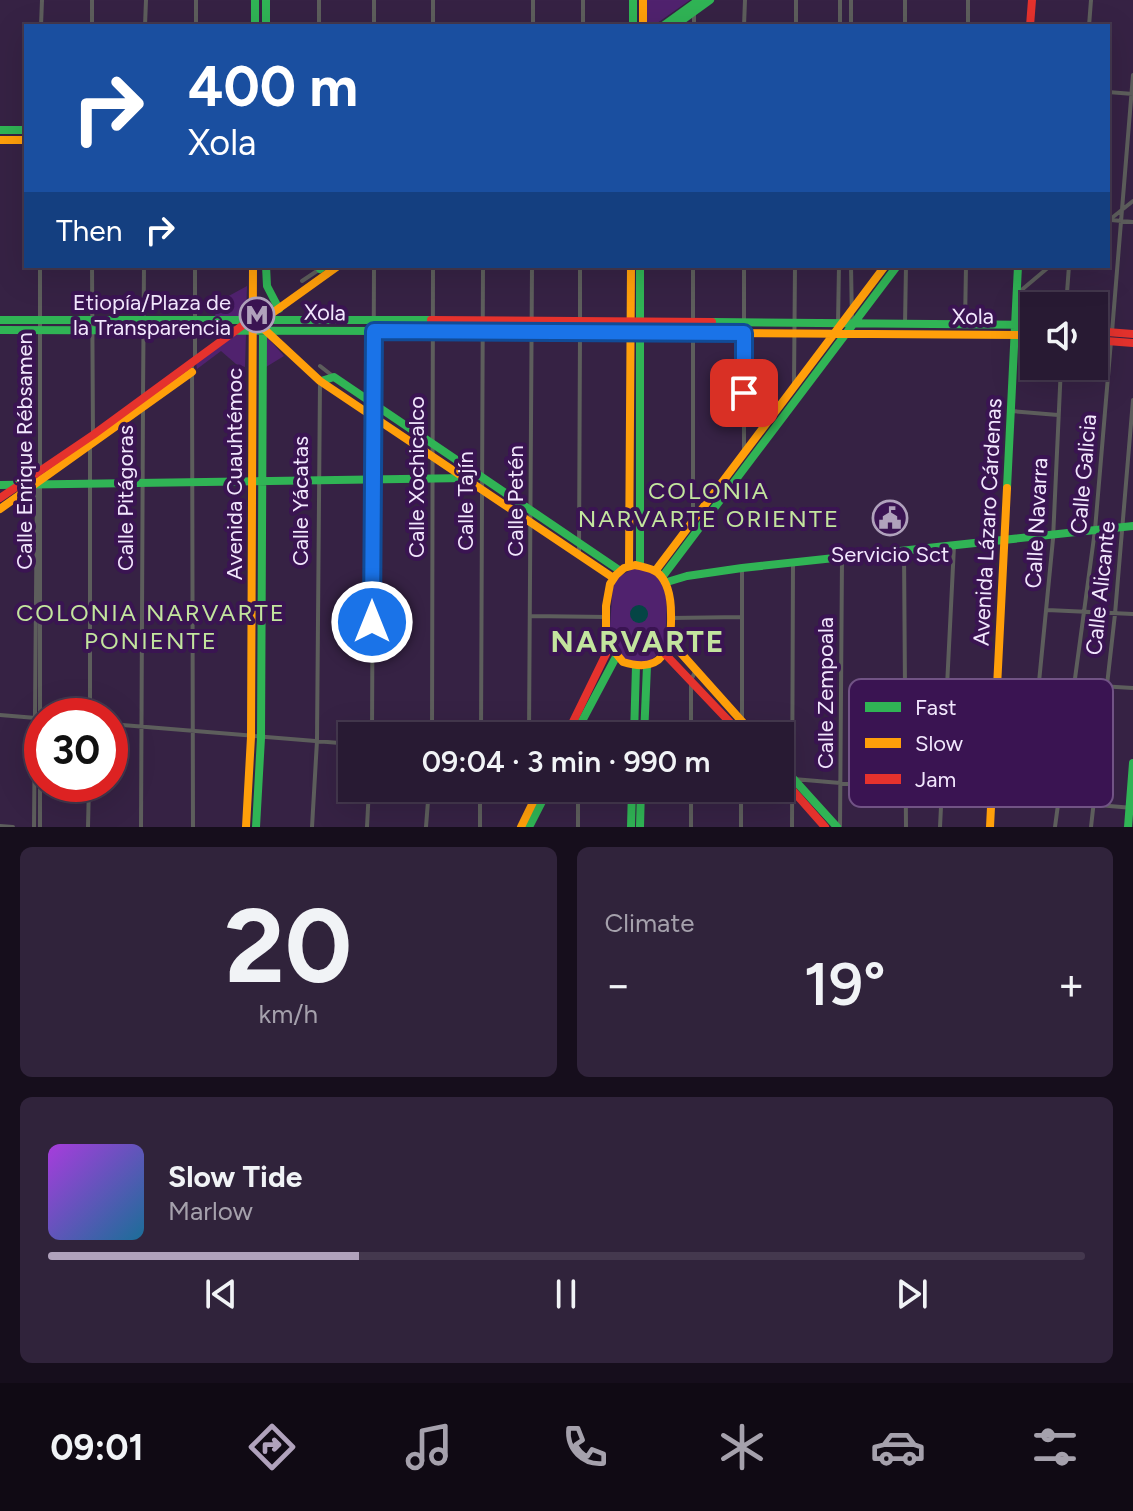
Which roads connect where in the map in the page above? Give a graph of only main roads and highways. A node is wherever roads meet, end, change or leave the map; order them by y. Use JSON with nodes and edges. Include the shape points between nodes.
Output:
{"nodes":[{"id":1,"x":255,"y":0,"type":"edge"},
{"id":2,"x":266,"y":0,"type":"edge"},
{"id":3,"x":633,"y":0,"type":"edge"},
{"id":4,"x":643,"y":0,"type":"edge"},
{"id":5,"x":699,"y":0,"type":"edge"},
{"id":6,"x":710,"y":0,"type":"edge"},
{"id":7,"x":1032,"y":0,"type":"edge"},
{"id":8,"x":255,"y":24,"type":"edge"},
{"id":9,"x":266,"y":24,"type":"edge"},
{"id":10,"x":633,"y":24,"type":"edge"},
{"id":11,"x":643,"y":24,"type":"edge"},
{"id":12,"x":666,"y":24,"type":"edge"},
{"id":13,"x":677,"y":24,"type":"edge"},
{"id":14,"x":1030,"y":24,"type":"edge"},
{"id":15,"x":0,"y":130,"type":"edge"},
{"id":16,"x":24,"y":130,"type":"edge"},
{"id":17,"x":0,"y":140,"type":"edge"},
{"id":18,"x":24,"y":140,"type":"edge"},
{"id":19,"x":253,"y":268,"type":"edge"},
{"id":20,"x":266,"y":268,"type":"edge"},
{"id":21,"x":335,"y":268,"type":"edge"},
{"id":22,"x":631,"y":268,"type":"edge"},
{"id":23,"x":640,"y":268,"type":"edge"},
{"id":24,"x":884,"y":268,"type":"edge"},
{"id":25,"x":895,"y":268,"type":"edge"},
{"id":26,"x":1018,"y":268,"type":"edge"},
{"id":27,"x":279,"y":309,"type":"junction"},
{"id":28,"x":0,"y":320,"type":"edge"},
{"id":29,"x":844,"y":323,"type":"junction"},
{"id":30,"x":195,"y":324,"type":"junction"},
{"id":31,"x":252,"y":324,"type":"junction"},
{"id":32,"x":263,"y":324,"type":"junction"},
{"id":33,"x":40,"y":325,"type":"junction"},
{"id":34,"x":635,"y":327,"type":"junction"},
{"id":35,"x":1020,"y":327,"type":"edge"},
{"id":36,"x":744,"y":328,"type":"junction"},
{"id":37,"x":795,"y":328,"type":"junction"},
{"id":38,"x":1015,"y":328,"type":"junction"},
{"id":39,"x":236,"y":329,"type":"junction"},
{"id":40,"x":0,"y":330,"type":"edge"},
{"id":41,"x":1020,"y":330,"type":"edge"},
{"id":42,"x":834,"y":333,"type":"junction"},
{"id":43,"x":845,"y":333,"type":"junction"},
{"id":44,"x":1133,"y":334,"type":"edge"},
{"id":45,"x":1108,"y":336,"type":"edge"},
{"id":46,"x":1111,"y":337,"type":"junction"},
{"id":47,"x":1108,"y":338,"type":"edge"},
{"id":48,"x":1133,"y":343,"type":"edge"},
{"id":49,"x":816,"y":366,"type":"junction"},
{"id":50,"x":192,"y":372,"type":"road end"},
{"id":51,"x":320,"y":381,"type":"junction"},
{"id":52,"x":143,"y":396,"type":"junction"},
{"id":53,"x":143,"y":407,"type":"junction"},
{"id":54,"x":92,"y":439,"type":"junction"},
{"id":55,"x":467,"y":478,"type":"junction"},
{"id":56,"x":40,"y":479,"type":"junction"},
{"id":57,"x":252,"y":481,"type":"junction"},
{"id":58,"x":262,"y":481,"type":"junction"},
{"id":59,"x":727,"y":482,"type":"junction"},
{"id":60,"x":20,"y":483,"type":"junction"},
{"id":61,"x":0,"y":485,"type":"edge"},
{"id":62,"x":0,"y":498,"type":"edge"},
{"id":63,"x":0,"y":509,"type":"edge"},
{"id":64,"x":1133,"y":526,"type":"edge"},
{"id":65,"x":1005,"y":539,"type":"junction"},
{"id":66,"x":640,"y":565,"type":"junction"},
{"id":67,"x":629,"y":566,"type":"junction"},
{"id":68,"x":616,"y":574,"type":"junction"},
{"id":69,"x":662,"y":576,"type":"junction"},
{"id":70,"x":671,"y":642,"type":"junction"},
{"id":71,"x":609,"y":648,"type":"junction"},
{"id":72,"x":666,"y":655,"type":"junction"},
{"id":73,"x":616,"y":657,"type":"junction"},
{"id":74,"x":636,"y":666,"type":"junction"},
{"id":75,"x":647,"y":666,"type":"junction"},
{"id":76,"x":997,"y":679,"type":"edge"},
{"id":77,"x":577,"y":722,"type":"edge"},
{"id":78,"x":579,"y":722,"type":"edge"},
{"id":79,"x":634,"y":722,"type":"edge"},
{"id":80,"x":645,"y":722,"type":"edge"},
{"id":81,"x":729,"y":722,"type":"edge"},
{"id":82,"x":743,"y":722,"type":"edge"},
{"id":83,"x":1133,"y":763,"type":"edge"},
{"id":84,"x":794,"y":780,"type":"edge"},
{"id":85,"x":794,"y":792,"type":"edge"},
{"id":86,"x":533,"y":802,"type":"edge"},
{"id":87,"x":542,"y":802,"type":"edge"},
{"id":88,"x":632,"y":802,"type":"edge"},
{"id":89,"x":641,"y":802,"type":"edge"},
{"id":90,"x":991,"y":807,"type":"edge"},
{"id":91,"x":1131,"y":808,"type":"edge"},
{"id":92,"x":246,"y":827,"type":"edge"},
{"id":93,"x":256,"y":827,"type":"edge"},
{"id":94,"x":521,"y":827,"type":"edge"},
{"id":95,"x":530,"y":827,"type":"edge"},
{"id":96,"x":631,"y":827,"type":"edge"},
{"id":97,"x":640,"y":827,"type":"edge"},
{"id":98,"x":825,"y":827,"type":"edge"},
{"id":99,"x":839,"y":827,"type":"edge"},
{"id":100,"x":990,"y":827,"type":"edge"},
{"id":101,"x":1128,"y":827,"type":"edge"}],
"edges":[{"from":1,"to":8,"type":"main road"},
{"from":2,"to":9,"type":"main road"},
{"from":3,"to":10,"type":"main road"},
{"from":4,"to":11,"type":"main road"},
{"from":5,"to":12,"type":"main road"},
{"from":6,"to":13,"type":"main road"},
{"from":7,"to":14,"type":"main road"},
{"from":15,"to":16,"type":"main road"},
{"from":17,"to":18,"type":"main road"},
{"from":19,"to":31,"type":"main road","name":"Avenida Cuauhtémoc"},
{"from":20,"to":27,"type":"main road","via":[[267,286]]},
{"from":21,"to":27,"type":"main road"},
{"from":22,"to":34,"type":"main road"},
{"from":23,"to":34,"type":"main road"},
{"from":24,"to":29,"type":"main road"},
{"from":25,"to":29,"type":"main road"},
{"from":26,"to":38,"type":"main road","name":"Avenida Lázaro Cárdenas"},
{"from":27,"to":32,"type":"main road"},
{"from":28,"to":33,"type":"main road","name":"Xola"},
{"from":29,"to":37,"type":"main road","name":"Xola"},
{"from":29,"to":38,"type":"main road","name":"Xola"},
{"from":29,"to":42,"type":"main road"},
{"from":29,"to":43,"type":"main road"},
{"from":30,"to":31,"type":"main road","name":"Xola"},
{"from":30,"to":33,"type":"main road","name":"Xola"},
{"from":30,"to":39,"type":"main road","name":"Xola"},
{"from":31,"to":32,"type":"main road","name":"Xola"},
{"from":31,"to":39,"type":"main road","name":"Xola"},
{"from":31,"to":57,"type":"main road","name":"Avenida Cuauhtémoc"},
{"from":32,"to":34,"type":"main road","name":"Xola","via":[[374,319]]},
{"from":32,"to":34,"type":"main road","name":"Xola","via":[[433,332]]},
{"from":32,"to":51,"type":"main road"},
{"from":32,"to":58,"type":"main road","name":"Avenida Cuauhtémoc"},
{"from":33,"to":40,"type":"main road","name":"Xola"},
{"from":34,"to":36,"type":"main road","name":"Xola","via":[[693,323]]},
{"from":34,"to":36,"type":"main road","name":"Xola","via":[[693,333]]},
{"from":34,"to":66,"type":"main road"},
{"from":34,"to":67,"type":"main road"},
{"from":35,"to":38,"type":"main road","name":"Xola"},
{"from":36,"to":37,"type":"main road","name":"Xola"},
{"from":37,"to":42,"type":"main road","name":"Xola"},
{"from":38,"to":41,"type":"main road","name":"Xola"},
{"from":38,"to":43,"type":"main road","name":"Xola"},
{"from":38,"to":65,"type":"main road","name":"Avenida Lázaro Cárdenas"},
{"from":39,"to":52,"type":"main road"},
{"from":42,"to":43,"type":"main road","name":"Xola"},
{"from":42,"to":49,"type":"main road"},
{"from":43,"to":49,"type":"main road"},
{"from":44,"to":46,"type":"main road"},
{"from":45,"to":46,"type":"main road"},
{"from":46,"to":47,"type":"main road"},
{"from":46,"to":48,"type":"main road"},
{"from":49,"to":59,"type":"main road"},
{"from":49,"to":59,"type":"main road","via":[[794,386]]},
{"from":50,"to":53,"type":"main road"},
{"from":51,"to":55,"type":"main road"},
{"from":51,"to":68,"type":"main road","via":[[334,377],[579,543]]},
{"from":52,"to":53,"type":"main road","name":"Calle Pitágoras"},
{"from":52,"to":54,"type":"main road"},
{"from":53,"to":54,"type":"main road"},
{"from":54,"to":56,"type":"main road"},
{"from":55,"to":58,"type":"main road"},
{"from":55,"to":68,"type":"main road","via":[[579,555]]},
{"from":56,"to":57,"type":"main road"},
{"from":56,"to":60,"type":"main road"},
{"from":56,"to":63,"type":"main road"},
{"from":57,"to":58,"type":"main road"},
{"from":57,"to":92,"type":"main road","name":"Avenida Cuauhtémoc"},
{"from":58,"to":93,"type":"main road","name":"Avenida Cuauhtémoc"},
{"from":59,"to":69,"type":"main road"},
{"from":59,"to":69,"type":"main road","via":[[693,520]]},
{"from":60,"to":61,"type":"main road"},
{"from":60,"to":62,"type":"main road"},
{"from":64,"to":65,"type":"main road"},
{"from":65,"to":69,"type":"main road"},
{"from":65,"to":76,"type":"main road","name":"Avenida Lázaro Cárdenas"},
{"from":66,"to":67,"type":"main road"},
{"from":66,"to":69,"type":"main road"},
{"from":67,"to":68,"type":"main road"},
{"from":68,"to":71,"type":"main road","via":[[607,594]]},
{"from":69,"to":70,"type":"main road"},
{"from":70,"to":72,"type":"main road"},
{"from":70,"to":82,"type":"main road"},
{"from":71,"to":73,"type":"main road"},
{"from":71,"to":77,"type":"main road"},
{"from":72,"to":75,"type":"main road"},
{"from":72,"to":81,"type":"main road"},
{"from":73,"to":74,"type":"main road"},
{"from":73,"to":78,"type":"main road"},
{"from":74,"to":75,"type":"main road"},
{"from":74,"to":79,"type":"main road"},
{"from":75,"to":80,"type":"main road"},
{"from":83,"to":91,"type":"main road"},
{"from":84,"to":99,"type":"main road"},
{"from":85,"to":98,"type":"main road"},
{"from":86,"to":94,"type":"main road"},
{"from":87,"to":95,"type":"main road"},
{"from":88,"to":96,"type":"main road"},
{"from":89,"to":97,"type":"main road"},
{"from":90,"to":100,"type":"main road","name":"Avenida Lázaro Cárdenas"},
{"from":91,"to":101,"type":"main road"}]}
